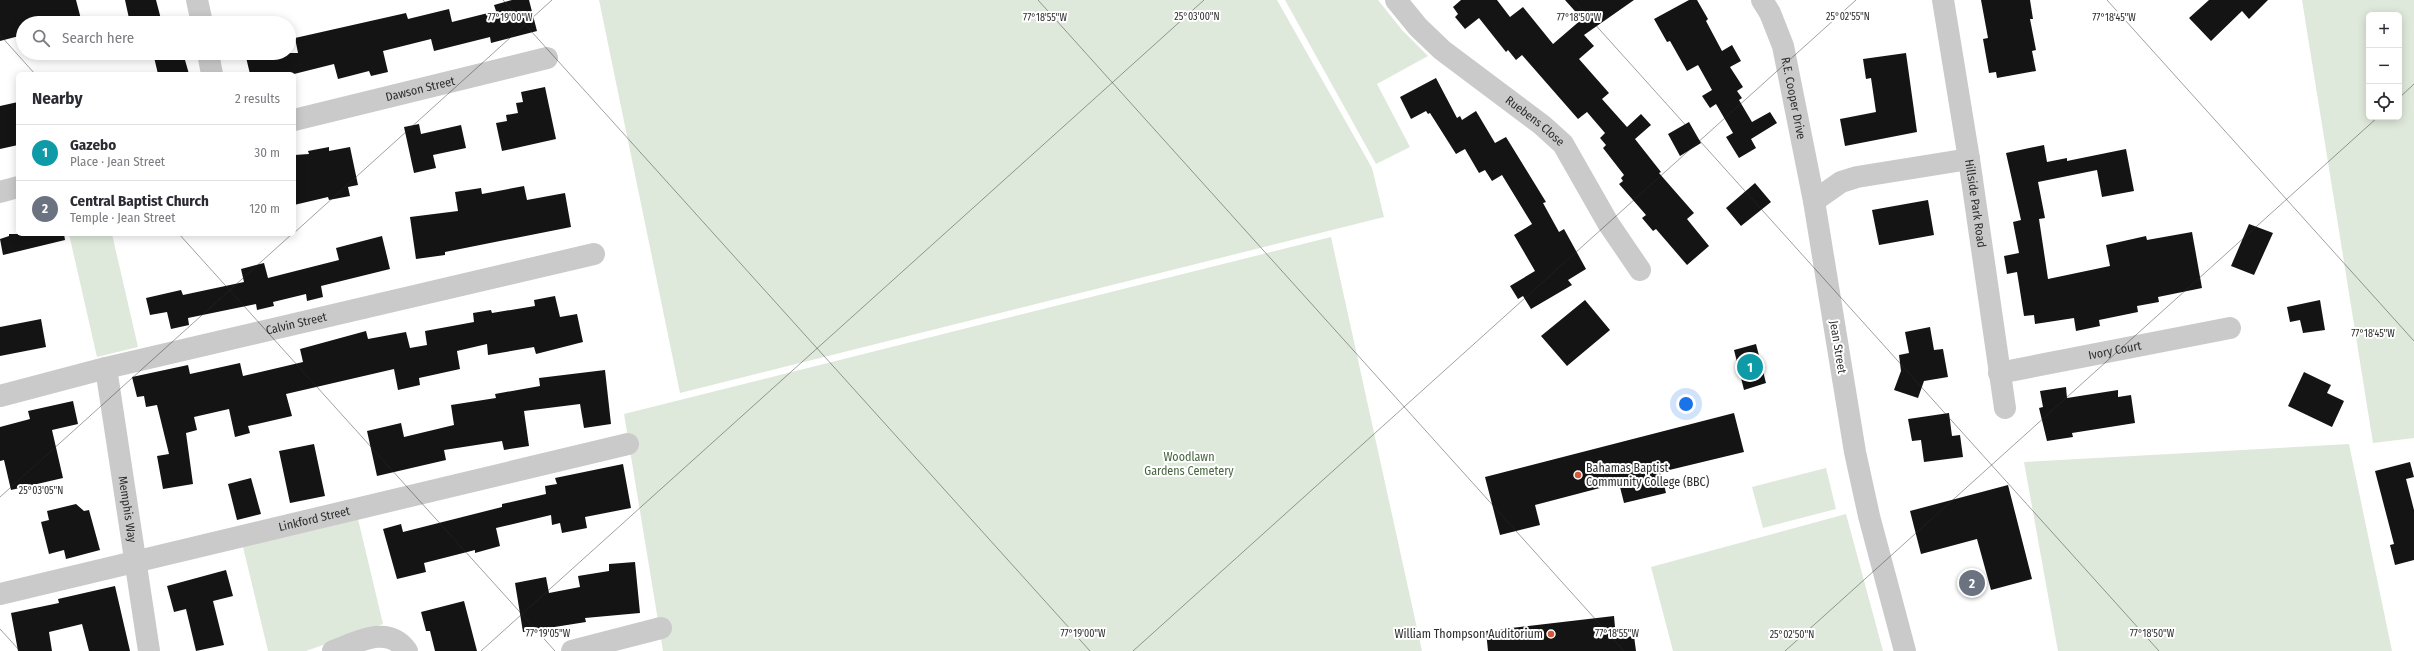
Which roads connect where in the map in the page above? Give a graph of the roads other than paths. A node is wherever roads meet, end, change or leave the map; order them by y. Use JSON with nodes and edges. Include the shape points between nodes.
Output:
{"nodes":[{"id":1,"x":197,"y":0,"type":"edge"},
{"id":2,"x":1396,"y":0,"type":"edge"},
{"id":3,"x":1762,"y":0,"type":"edge"},
{"id":4,"x":1942,"y":0,"type":"edge"},
{"id":5,"x":200,"y":16,"type":"edge"},
{"id":6,"x":547,"y":58,"type":"dead end"},
{"id":7,"x":209,"y":60,"type":"edge"},
{"id":8,"x":212,"y":72,"type":"edge"},
{"id":9,"x":296,"y":120,"type":"edge"},
{"id":10,"x":1969,"y":159,"type":"junction"},
{"id":11,"x":16,"y":188,"type":"edge"},
{"id":12,"x":0,"y":192,"type":"edge"},
{"id":13,"x":1814,"y":200,"type":"junction"},
{"id":14,"x":594,"y":254,"type":"dead end"},
{"id":15,"x":1640,"y":270,"type":"dead end"},
{"id":16,"x":2230,"y":328,"type":"dead end"},
{"id":17,"x":106,"y":368,"type":"junction"},
{"id":18,"x":2000,"y":373,"type":"junction"},
{"id":19,"x":0,"y":396,"type":"edge"},
{"id":20,"x":2005,"y":408,"type":"dead end"},
{"id":21,"x":628,"y":444,"type":"dead end"},
{"id":22,"x":136,"y":561,"type":"junction"},
{"id":23,"x":0,"y":594,"type":"edge"},
{"id":24,"x":661,"y":628,"type":"dead end"},
{"id":25,"x":150,"y":651,"type":"edge"},
{"id":26,"x":333,"y":651,"type":"edge"},
{"id":27,"x":407,"y":651,"type":"edge"},
{"id":28,"x":572,"y":651,"type":"edge"},
{"id":29,"x":1905,"y":651,"type":"edge"}],
"edges":[{"from":1,"to":5,"type":"street"},
{"from":2,"to":15,"type":"street","name":"Ruebens Close","via":[[1418,27],[1442,50],[1557,138],[1570,155],[1608,223]]},
{"from":3,"to":13,"type":"street","name":"R.E. Cooper Drive","via":[[1783,46]]},
{"from":4,"to":10,"type":"street","name":"Hillside Park Road"},
{"from":6,"to":9,"type":"street","name":"Dawson Street"},
{"from":7,"to":8,"type":"street"},
{"from":10,"to":13,"type":"street","via":[[1857,177],[1840,182]]},
{"from":10,"to":18,"type":"street","name":"Hillside Park Road"},
{"from":11,"to":12,"type":"street"},
{"from":13,"to":29,"type":"street","name":"Jean Street","via":[[1855,452]]},
{"from":14,"to":17,"type":"street","name":"Calvin Street"},
{"from":16,"to":18,"type":"street","name":"Ivory Court"},
{"from":17,"to":19,"type":"street","name":"Calvin Street"},
{"from":17,"to":22,"type":"street","name":"Memphis Way"},
{"from":18,"to":20,"type":"street","name":"Hillside Park Road"},
{"from":21,"to":22,"type":"street","name":"Linkford Street"},
{"from":22,"to":23,"type":"street","name":"Linkford Street"},
{"from":22,"to":25,"type":"street","name":"Memphis Way"},
{"from":24,"to":28,"type":"street"},
{"from":26,"to":27,"type":"street","via":[[382,636],[397,641]]}]}
